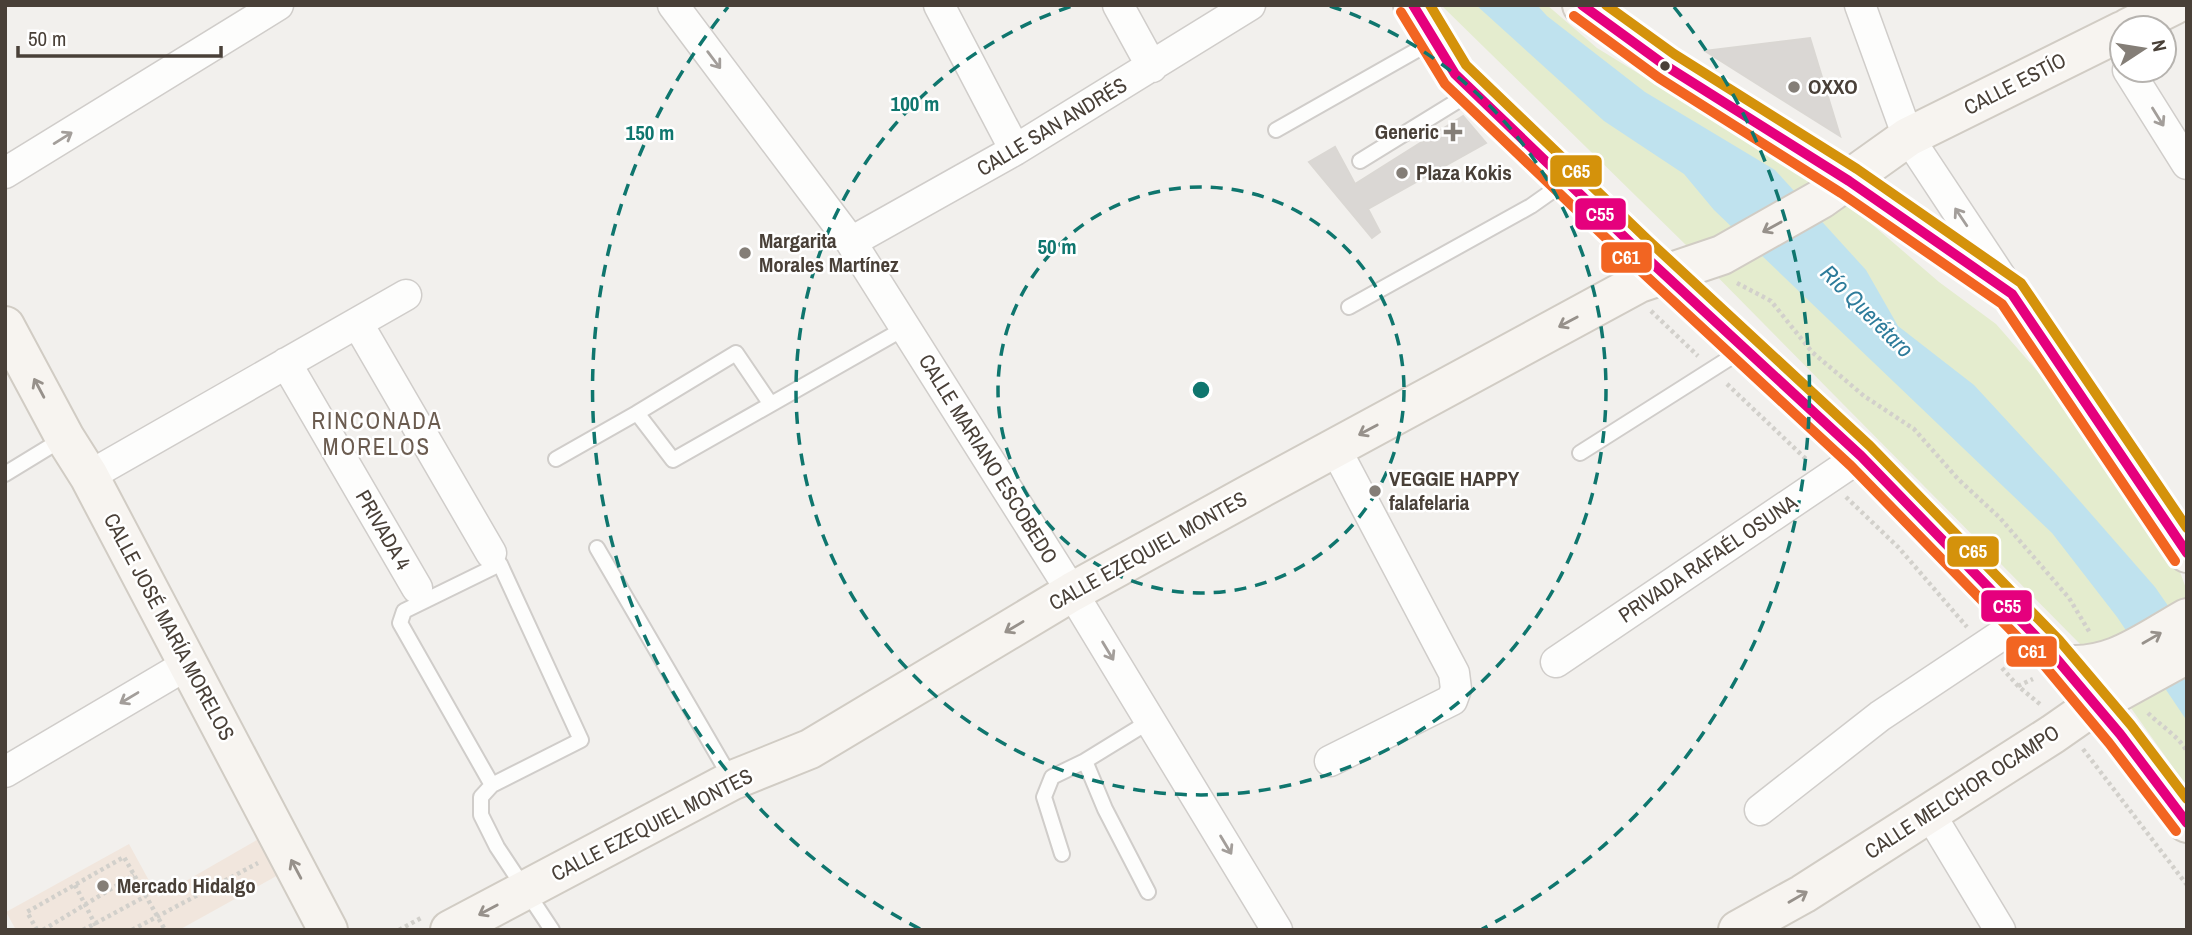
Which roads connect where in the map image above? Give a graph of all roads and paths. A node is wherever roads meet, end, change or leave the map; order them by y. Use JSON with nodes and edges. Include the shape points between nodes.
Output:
{"nodes":[{"id":1,"x":278,"y":5,"type":"edge"},
{"id":2,"x":673,"y":5,"type":"edge"},
{"id":3,"x":939,"y":5,"type":"edge"},
{"id":4,"x":1118,"y":5,"type":"edge"},
{"id":5,"x":1250,"y":5,"type":"edge"},
{"id":6,"x":1412,"y":5,"type":"edge"},
{"id":7,"x":1582,"y":5,"type":"edge"},
{"id":8,"x":1860,"y":5,"type":"edge"},
{"id":9,"x":1434,"y":40,"type":"junction"},
{"id":10,"x":2108,"y":45,"type":"edge"},
{"id":11,"x":1152,"y":67,"type":"junction"},
{"id":12,"x":2137,"y":84,"type":"edge"},
{"id":13,"x":1473,"y":91,"type":"junction"},
{"id":14,"x":1276,"y":130,"type":"dead end"},
{"id":15,"x":1908,"y":138,"type":"junction"},
{"id":16,"x":1015,"y":150,"type":"junction"},
{"id":17,"x":1360,"y":161,"type":"dead end"},
{"id":18,"x":2187,"y":164,"type":"edge"},
{"id":19,"x":5,"y":173,"type":"edge"},
{"id":20,"x":1566,"y":181,"type":"junction"},
{"id":21,"x":1835,"y":190,"type":"junction"},
{"id":22,"x":851,"y":242,"type":"junction"},
{"id":23,"x":1727,"y":268,"type":"junction"},
{"id":24,"x":1665,"y":275,"type":"junction"},
{"id":25,"x":2012,"y":294,"type":"junction"},
{"id":26,"x":406,"y":295,"type":"dead end"},
{"id":27,"x":1349,"y":307,"type":"dead end"},
{"id":28,"x":358,"y":324,"type":"junction"},
{"id":29,"x":5,"y":326,"type":"edge"},
{"id":30,"x":905,"y":328,"type":"junction"},
{"id":31,"x":1745,"y":348,"type":"junction"},
{"id":32,"x":286,"y":363,"type":"junction"},
{"id":33,"x":770,"y":403,"type":"junction"},
{"id":34,"x":637,"y":413,"type":"junction"},
{"id":35,"x":65,"y":438,"type":"junction"},
{"id":36,"x":1335,"y":448,"type":"junction"},
{"id":37,"x":1580,"y":453,"type":"dead end"},
{"id":38,"x":1861,"y":456,"type":"junction"},
{"id":39,"x":556,"y":459,"type":"dead end"},
{"id":40,"x":5,"y":474,"type":"edge"},
{"id":41,"x":89,"y":476,"type":"junction"},
{"id":42,"x":597,"y":548,"type":"dead end"},
{"id":43,"x":491,"y":553,"type":"dead end"},
{"id":44,"x":2187,"y":553,"type":"edge"},
{"id":45,"x":417,"y":588,"type":"dead end"},
{"id":46,"x":1072,"y":593,"type":"junction"},
{"id":47,"x":2187,"y":618,"type":"edge"},
{"id":48,"x":2021,"y":622,"type":"junction"},
{"id":49,"x":2187,"y":654,"type":"edge"},
{"id":50,"x":1556,"y":662,"type":"dead end"},
{"id":51,"x":188,"y":663,"type":"junction"},
{"id":52,"x":2106,"y":687,"type":"junction"},
{"id":53,"x":1150,"y":722,"type":"junction"},
{"id":54,"x":2187,"y":751,"type":"edge"},
{"id":55,"x":1085,"y":761,"type":"junction"},
{"id":56,"x":1330,"y":761,"type":"dead end"},
{"id":57,"x":5,"y":772,"type":"edge"},
{"id":58,"x":733,"y":780,"type":"junction"},
{"id":59,"x":492,"y":785,"type":"junction"},
{"id":60,"x":1760,"y":810,"type":"dead end"},
{"id":61,"x":1930,"y":814,"type":"junction"},
{"id":62,"x":2187,"y":823,"type":"edge"},
{"id":63,"x":285,"y":848,"type":"junction"},
{"id":64,"x":1062,"y":854,"type":"dead end"},
{"id":65,"x":134,"y":875,"type":"junction"},
{"id":66,"x":75,"y":885,"type":"junction"},
{"id":67,"x":2187,"y":885,"type":"edge"},
{"id":68,"x":526,"y":890,"type":"junction"},
{"id":69,"x":1149,"y":892,"type":"dead end"},
{"id":70,"x":146,"y":896,"type":"junction"},
{"id":71,"x":85,"y":905,"type":"junction"},
{"id":72,"x":157,"y":916,"type":"junction"},
{"id":73,"x":95,"y":923,"type":"junction"},
{"id":74,"x":34,"y":929,"type":"edge"},
{"id":75,"x":43,"y":930,"type":"edge"},
{"id":76,"x":83,"y":930,"type":"edge"},
{"id":77,"x":99,"y":930,"type":"edge"},
{"id":78,"x":132,"y":930,"type":"edge"},
{"id":79,"x":165,"y":930,"type":"edge"},
{"id":80,"x":328,"y":930,"type":"edge"},
{"id":81,"x":450,"y":930,"type":"edge"},
{"id":82,"x":552,"y":930,"type":"edge"},
{"id":83,"x":1277,"y":930,"type":"edge"},
{"id":84,"x":1738,"y":930,"type":"edge"},
{"id":85,"x":2000,"y":930,"type":"edge"}],
"edges":[{"from":19,"to":1,"type":"street","one_way":true},
{"from":2,"to":22,"type":"street","name":"CALLE MARIANO ESCOBEDO","one_way":true},
{"from":3,"to":16,"type":"street"},
{"from":4,"to":11,"type":"street"},
{"from":5,"to":11,"type":"street","name":"CALLE SAN ANDRÉS"},
{"from":6,"to":9,"type":"main road"},
{"from":7,"to":21,"type":"main road"},
{"from":8,"to":15,"type":"street"},
{"from":9,"to":13,"type":"main road","via":[[1455,74]]},
{"from":9,"to":14,"type":"lane"},
{"from":10,"to":15,"type":"main road","name":"CALLE ESTÍO"},
{"from":11,"to":16,"type":"street","name":"CALLE SAN ANDRÉS"},
{"from":12,"to":18,"type":"street","one_way":true},
{"from":13,"to":17,"type":"lane"},
{"from":13,"to":20,"type":"main road"},
{"from":15,"to":21,"type":"main road","name":"CALLE ESTÍO"},
{"from":25,"to":15,"type":"street","one_way":true},
{"from":16,"to":22,"type":"street","name":"CALLE SAN ANDRÉS"},
{"from":20,"to":24,"type":"main road"},
{"from":20,"to":27,"type":"lane","via":[[1531,206]]},
{"from":21,"to":23,"type":"main road","name":"CALLE EZEQUIEL MONTES","one_way":true},
{"from":21,"to":25,"type":"main road"},
{"from":22,"to":30,"type":"street","name":"CALLE MARIANO ESCOBEDO"},
{"from":23,"to":24,"type":"main road","name":"CALLE EZEQUIEL MONTES"},
{"from":23,"to":52,"type":"path","via":[[1771,301],[1812,352],[1864,396],[1914,429],[2000,518],[2069,598]]},
{"from":24,"to":31,"type":"main road"},
{"from":24,"to":36,"type":"main road","name":"CALLE EZEQUIEL MONTES","one_way":true,"via":[[1628,289]]},
{"from":25,"to":44,"type":"main road"},
{"from":26,"to":28,"type":"street"},
{"from":28,"to":32,"type":"street"},
{"from":28,"to":43,"type":"street"},
{"from":35,"to":29,"type":"main road","name":"CALLE JOSÉ MARÍA MORELOS","one_way":true},
{"from":30,"to":33,"type":"lane"},
{"from":30,"to":46,"type":"street","name":"CALLE MARIANO ESCOBEDO"},
{"from":31,"to":37,"type":"lane"},
{"from":31,"to":38,"type":"main road"},
{"from":32,"to":41,"type":"street"},
{"from":32,"to":45,"type":"street","name":"PRIVADA 4"},
{"from":33,"to":34,"type":"lane","via":[[673,460]]},
{"from":33,"to":34,"type":"lane","via":[[736,353]]},
{"from":34,"to":39,"type":"lane"},
{"from":35,"to":40,"type":"lane"},
{"from":35,"to":41,"type":"main road","name":"CALLE JOSÉ MARÍA MORELOS"},
{"from":36,"to":46,"type":"main road","name":"CALLE EZEQUIEL MONTES"},
{"from":36,"to":56,"type":"street","via":[[1454,673],[1456,688],[1452,700]]},
{"from":38,"to":48,"type":"main road"},
{"from":38,"to":50,"type":"street","name":"PRIVADA RAFAÉL OSUNA"},
{"from":41,"to":51,"type":"main road","name":"CALLE JOSÉ MARÍA MORELOS"},
{"from":42,"to":58,"type":"lane"},
{"from":46,"to":53,"type":"street","name":"CALLE MARIANO ESCOBEDO","one_way":true},
{"from":46,"to":58,"type":"main road","name":"CALLE EZEQUIEL MONTES","one_way":true,"via":[[810,749]]},
{"from":52,"to":47,"type":"main road","one_way":true},
{"from":48,"to":52,"type":"main road","via":[[2061,664]]},
{"from":48,"to":60,"type":"street","via":[[1880,716]]},
{"from":49,"to":52,"type":"main road","name":"CALLE MELCHOR OCAMPO"},
{"from":51,"to":57,"type":"street","one_way":true},
{"from":51,"to":63,"type":"main road","name":"CALLE JOSÉ MARÍA MORELOS"},
{"from":52,"to":54,"type":"path","via":[[2144,710]]},
{"from":52,"to":61,"type":"main road","name":"CALLE MELCHOR OCAMPO"},
{"from":52,"to":62,"type":"main road"},
{"from":52,"to":67,"type":"path"},
{"from":53,"to":55,"type":"lane"},
{"from":53,"to":83,"type":"street","name":"CALLE MARIANO ESCOBEDO","one_way":true},
{"from":55,"to":64,"type":"lane","via":[[1052,777],[1044,797]]},
{"from":55,"to":69,"type":"lane"},
{"from":58,"to":68,"type":"main road","name":"CALLE EZEQUIEL MONTES"},
{"from":59,"to":59,"type":"lane","via":[[400,623],[404,611],[499,564],[581,740]]},
{"from":59,"to":68,"type":"lane","via":[[481,797],[481,815]]},
{"from":84,"to":61,"type":"main road","name":"CALLE MELCHOR OCAMPO","one_way":true},
{"from":61,"to":85,"type":"street"},
{"from":63,"to":72,"type":"path"},
{"from":80,"to":63,"type":"main road","name":"CALLE JOSÉ MARÍA MORELOS","one_way":true},
{"from":65,"to":66,"type":"path","via":[[124,857]]},
{"from":65,"to":70,"type":"path"},
{"from":65,"to":71,"type":"path"},
{"from":66,"to":71,"type":"path"},
{"from":66,"to":74,"type":"path","via":[[27,912]]},
{"from":68,"to":81,"type":"main road","name":"CALLE EZEQUIEL MONTES","one_way":true},
{"from":68,"to":82,"type":"lane"},
{"from":70,"to":72,"type":"path"},
{"from":70,"to":73,"type":"path"},
{"from":71,"to":73,"type":"path"},
{"from":71,"to":75,"type":"path"},
{"from":72,"to":78,"type":"path"},
{"from":72,"to":79,"type":"path"},
{"from":73,"to":76,"type":"path"},
{"from":73,"to":77,"type":"path"}]}
